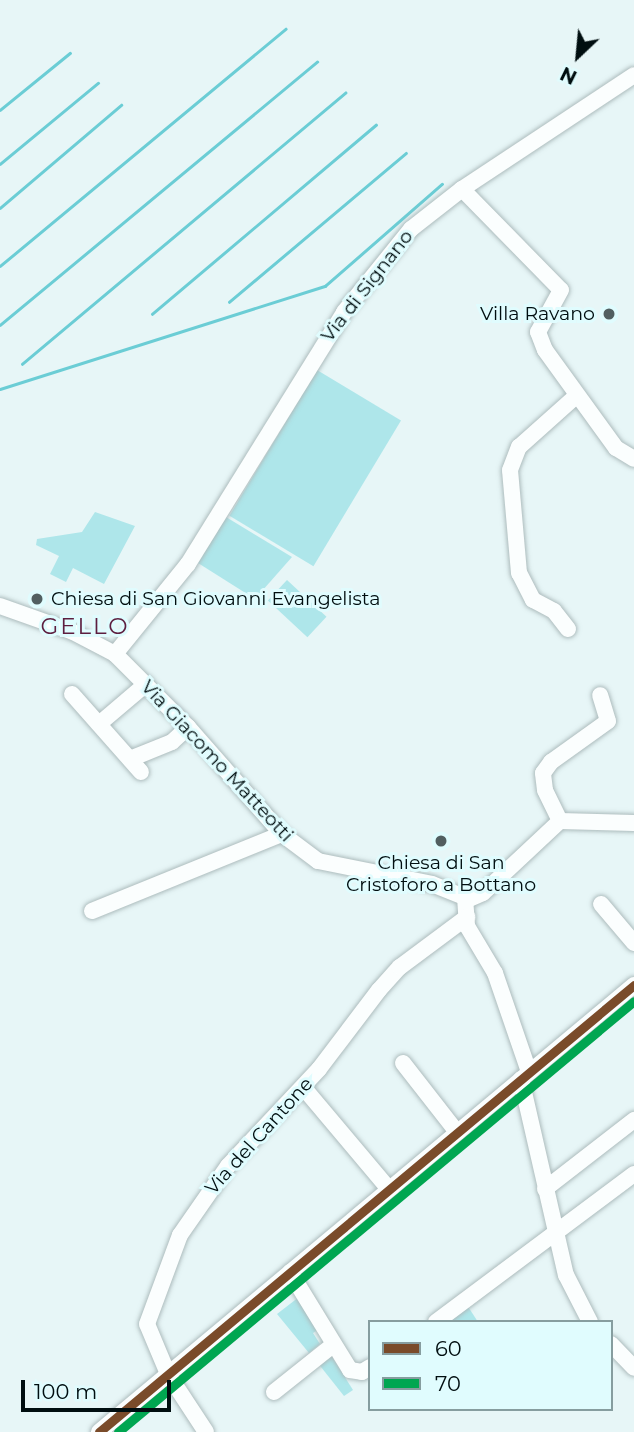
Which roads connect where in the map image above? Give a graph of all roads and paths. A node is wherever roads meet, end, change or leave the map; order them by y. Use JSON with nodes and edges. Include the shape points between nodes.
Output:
{"nodes":[{"id":1,"x":634,"y":75,"type":"edge"},
{"id":2,"x":461,"y":189,"type":"junction"},
{"id":3,"x":576,"y":396,"type":"junction"},
{"id":4,"x":634,"y":458,"type":"edge"},
{"id":5,"x":0,"y":606,"type":"edge"},
{"id":6,"x":568,"y":629,"type":"dead end"},
{"id":7,"x":115,"y":654,"type":"junction"},
{"id":8,"x":146,"y":684,"type":"junction"},
{"id":9,"x":72,"y":694,"type":"dead end"},
{"id":10,"x":600,"y":695,"type":"dead end"},
{"id":11,"x":99,"y":724,"type":"junction"},
{"id":12,"x":188,"y":727,"type":"junction"},
{"id":13,"x":560,"y":821,"type":"junction"},
{"id":14,"x":634,"y":823,"type":"edge"},
{"id":15,"x":282,"y":834,"type":"junction"},
{"id":16,"x":467,"y":900,"type":"junction"},
{"id":17,"x":601,"y":904,"type":"dead end"},
{"id":18,"x":92,"y":911,"type":"dead end"},
{"id":19,"x":467,"y":917,"type":"junction"},
{"id":20,"x":634,"y":943,"type":"edge"},
{"id":21,"x":634,"y":985,"type":"edge"},
{"id":22,"x":403,"y":1063,"type":"dead end"},
{"id":23,"x":525,"y":1076,"type":"junction"},
{"id":24,"x":303,"y":1087,"type":"junction"},
{"id":25,"x":634,"y":1120,"type":"edge"},
{"id":26,"x":457,"y":1132,"type":"junction"},
{"id":27,"x":634,"y":1174,"type":"edge"},
{"id":28,"x":389,"y":1189,"type":"junction"},
{"id":29,"x":545,"y":1189,"type":"junction"},
{"id":30,"x":556,"y":1236,"type":"junction"},
{"id":31,"x":290,"y":1272,"type":"junction"},
{"id":32,"x":439,"y":1320,"type":"edge"},
{"id":33,"x":589,"y":1320,"type":"edge"},
{"id":34,"x":333,"y":1345,"type":"junction"},
{"id":35,"x":613,"y":1346,"type":"edge"},
{"id":36,"x":368,"y":1368,"type":"edge"},
{"id":37,"x":634,"y":1368,"type":"edge"},
{"id":38,"x":168,"y":1374,"type":"junction"},
{"id":39,"x":274,"y":1392,"type":"dead end"},
{"id":40,"x":99,"y":1432,"type":"edge"},
{"id":41,"x":206,"y":1432,"type":"edge"}],
"edges":[{"from":1,"to":2,"type":"street","name":"Via di Signano"},
{"from":2,"to":3,"type":"street","via":[[561,290],[538,332]]},
{"from":2,"to":7,"type":"street","name":"Via di Signano","via":[[411,229],[344,312],[188,564]]},
{"from":3,"to":4,"type":"street","via":[[616,448]]},
{"from":3,"to":6,"type":"street","via":[[519,447],[510,470],[519,573],[533,600],[554,611]]},
{"from":5,"to":7,"type":"street","name":"Via Giacomo Matteotti","via":[[73,632]]},
{"from":7,"to":8,"type":"street","name":"Via Giacomo Matteotti"},
{"from":8,"to":11,"type":"street"},
{"from":8,"to":12,"type":"street","name":"Via Giacomo Matteotti"},
{"from":9,"to":11,"type":"street"},
{"from":10,"to":13,"type":"street","via":[[608,721],[551,762],[543,773],[545,790]]},
{"from":11,"to":12,"type":"street","via":[[136,765]]},
{"from":12,"to":15,"type":"street","name":"Via Giacomo Matteotti"},
{"from":13,"to":14,"type":"street"},
{"from":13,"to":16,"type":"street","via":[[483,892]]},
{"from":15,"to":16,"type":"street","name":"Via Giacomo Matteotti","via":[[311,857],[335,867],[432,884]]},
{"from":15,"to":18,"type":"street"},
{"from":16,"to":19,"type":"street"},
{"from":17,"to":20,"type":"street"},
{"from":19,"to":23,"type":"street","via":[[495,973]]},
{"from":19,"to":24,"type":"street","name":"Via del Cantone","via":[[393,974]]},
{"from":21,"to":23,"type":"street"},
{"from":22,"to":26,"type":"street"},
{"from":23,"to":26,"type":"street"},
{"from":23,"to":29,"type":"street"},
{"from":24,"to":28,"type":"street"},
{"from":24,"to":38,"type":"street","name":"Via del Cantone","via":[[228,1166],[180,1235],[146,1324]]},
{"from":25,"to":29,"type":"street"},
{"from":26,"to":28,"type":"street"},
{"from":27,"to":30,"type":"street"},
{"from":28,"to":31,"type":"street"},
{"from":29,"to":30,"type":"street"},
{"from":30,"to":32,"type":"street"},
{"from":30,"to":33,"type":"street","via":[[572,1292]]},
{"from":31,"to":34,"type":"street"},
{"from":31,"to":38,"type":"street"},
{"from":34,"to":36,"type":"street","via":[[350,1370]]},
{"from":34,"to":39,"type":"street"},
{"from":35,"to":37,"type":"street"},
{"from":38,"to":40,"type":"street"},
{"from":38,"to":41,"type":"street","name":"Via del Cantone"}]}
